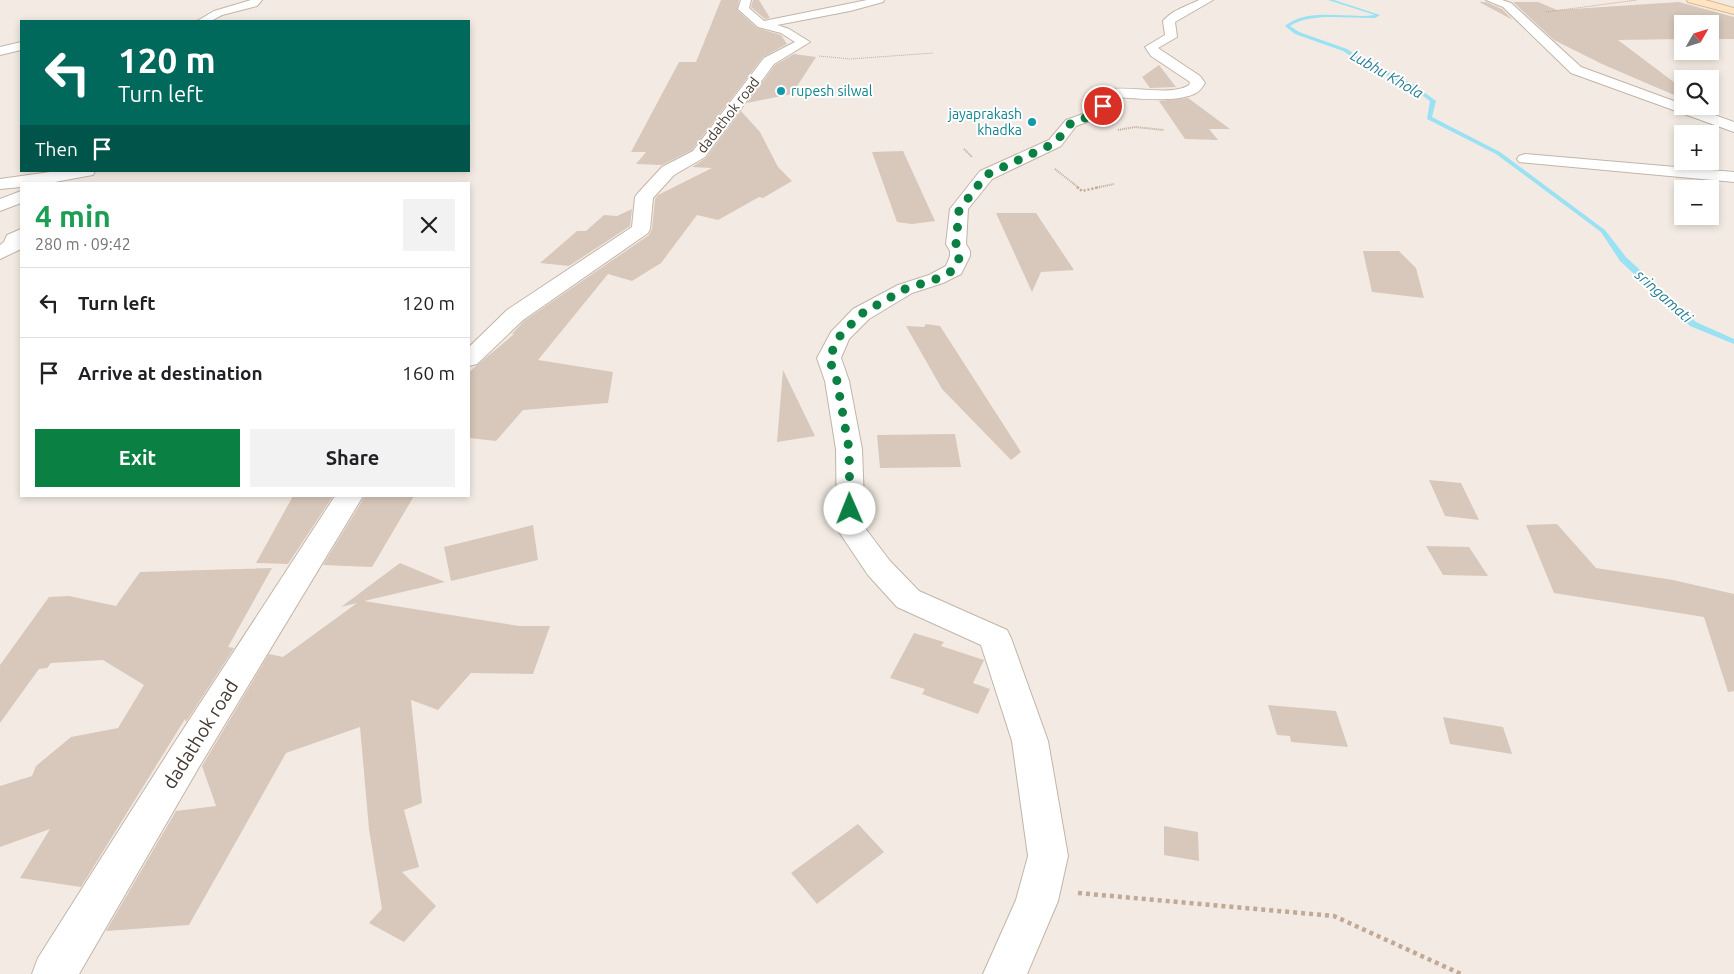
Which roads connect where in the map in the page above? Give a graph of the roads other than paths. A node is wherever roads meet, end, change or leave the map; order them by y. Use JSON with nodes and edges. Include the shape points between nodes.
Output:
{"nodes":[{"id":1,"x":257,"y":0,"type":"edge"},
{"id":2,"x":746,"y":0,"type":"edge"},
{"id":3,"x":879,"y":0,"type":"edge"},
{"id":4,"x":1208,"y":0,"type":"edge"},
{"id":5,"x":1491,"y":0,"type":"edge"},
{"id":6,"x":1692,"y":0,"type":"edge"},
{"id":7,"x":1734,"y":11,"type":"edge"},
{"id":8,"x":205,"y":20,"type":"edge"},
{"id":9,"x":762,"y":25,"type":"junction"},
{"id":10,"x":20,"y":46,"type":"edge"},
{"id":11,"x":0,"y":51,"type":"edge"},
{"id":12,"x":1734,"y":127,"type":"edge"},
{"id":13,"x":1525,"y":159,"type":"dead end"},
{"id":14,"x":82,"y":172,"type":"edge"},
{"id":15,"x":1734,"y":177,"type":"edge"},
{"id":16,"x":31,"y":182,"type":"edge"},
{"id":17,"x":20,"y":183,"type":"edge"},
{"id":18,"x":0,"y":184,"type":"edge"},
{"id":19,"x":20,"y":196,"type":"edge"},
{"id":20,"x":0,"y":206,"type":"edge"},
{"id":21,"x":0,"y":213,"type":"edge"},
{"id":22,"x":20,"y":217,"type":"edge"},
{"id":23,"x":20,"y":236,"type":"edge"},
{"id":24,"x":0,"y":253,"type":"edge"},
{"id":25,"x":470,"y":358,"type":"edge"},
{"id":26,"x":348,"y":497,"type":"edge"},
{"id":27,"x":54,"y":974,"type":"edge"},
{"id":28,"x":1005,"y":974,"type":"edge"}],
"edges":[{"from":1,"to":8,"type":"street","via":[[254,4],[218,13]]},
{"from":2,"to":9,"type":"street","name":"dadathok road","via":[[743,9]]},
{"from":3,"to":9,"type":"street"},
{"from":4,"to":28,"type":"street","via":[[1169,21],[1171,37],[1150,47],[1195,79],[1198,83],[1194,89],[1177,94],[1102,95],[1098,98],[1105,109],[1102,112],[1071,123],[1055,143],[986,175],[959,210],[956,244],[960,256],[954,270],[905,289],[861,314],[839,337],[829,358],[837,381],[849,449],[851,529],[879,568],[908,599],[995,638],[1030,740],[1048,856],[1037,901]]},
{"from":5,"to":12,"type":"street","via":[[1507,5],[1576,70]]},
{"from":6,"to":7,"type":"main road"},
{"from":9,"to":25,"type":"street","name":"dadathok road","via":[[786,31],[804,42],[769,61],[699,154],[668,171],[644,197],[641,229],[515,315]]},
{"from":10,"to":11,"type":"street"},
{"from":13,"to":15,"type":"street"},
{"from":14,"to":16,"type":"street"},
{"from":17,"to":18,"type":"street"},
{"from":19,"to":20,"type":"street"},
{"from":21,"to":22,"type":"street"},
{"from":23,"to":24,"type":"street","via":[[14,240],[14,245]]},
{"from":26,"to":27,"type":"street","name":"dadathok road"}]}
